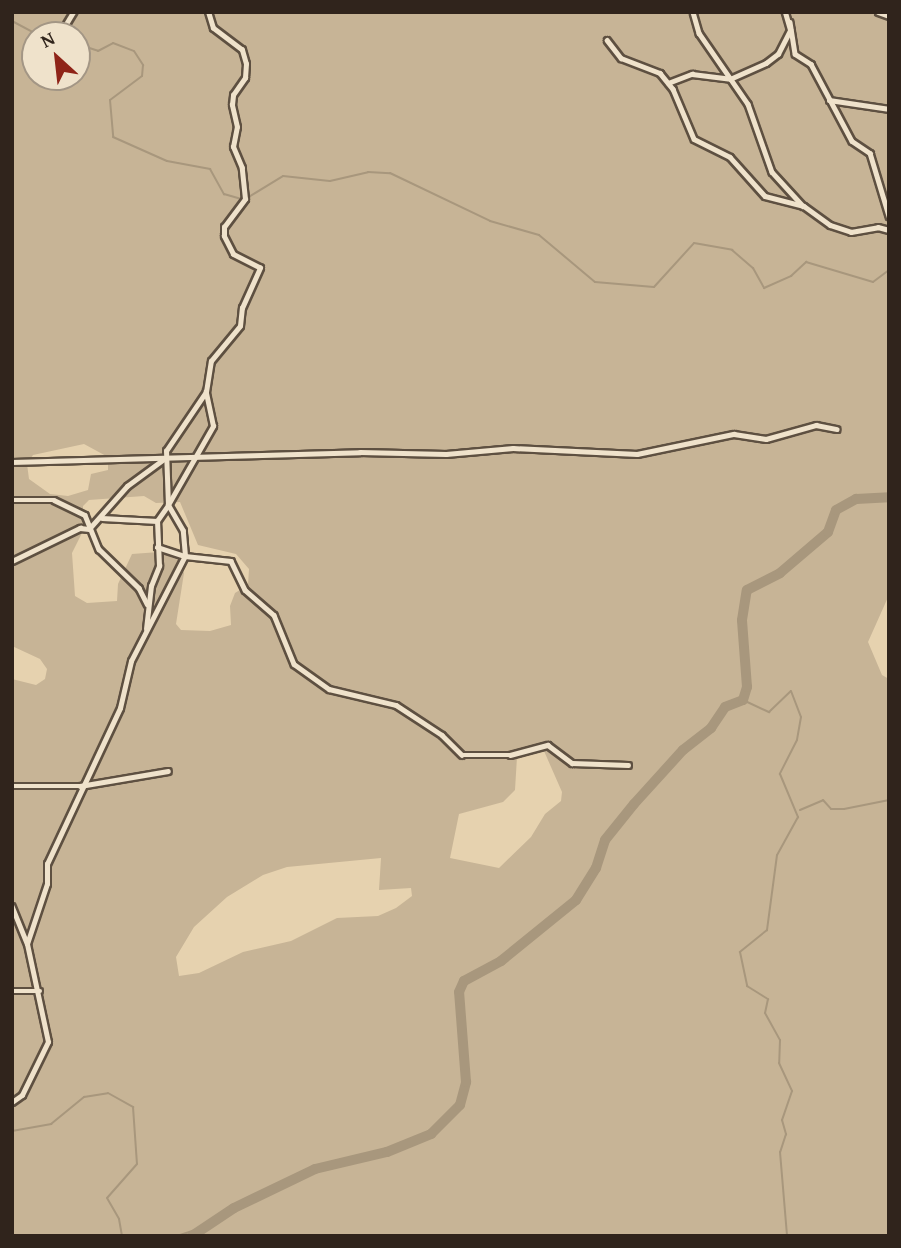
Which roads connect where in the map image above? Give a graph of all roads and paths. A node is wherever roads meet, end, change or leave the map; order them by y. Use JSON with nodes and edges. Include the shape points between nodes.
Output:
{"nodes":[{"id":1,"x":693,"y":12,"type":"edge"},
{"id":2,"x":785,"y":12,"type":"edge"},
{"id":3,"x":878,"y":12,"type":"edge"},
{"id":4,"x":208,"y":13,"type":"edge"},
{"id":5,"x":889,"y":16,"type":"edge"},
{"id":6,"x":790,"y":22,"type":"junction"},
{"id":7,"x":607,"y":40,"type":"dead end"},
{"id":8,"x":730,"y":79,"type":"junction"},
{"id":9,"x":668,"y":83,"type":"junction"},
{"id":10,"x":829,"y":100,"type":"junction"},
{"id":11,"x":889,"y":108,"type":"edge"},
{"id":12,"x":804,"y":206,"type":"junction"},
{"id":13,"x":889,"y":216,"type":"edge"},
{"id":14,"x":889,"y":230,"type":"edge"},
{"id":15,"x":206,"y":392,"type":"junction"},
{"id":16,"x":837,"y":429,"type":"dead end"},
{"id":17,"x":196,"y":457,"type":"junction"},
{"id":18,"x":165,"y":458,"type":"junction"},
{"id":19,"x":12,"y":461,"type":"edge"},
{"id":20,"x":12,"y":500,"type":"edge"},
{"id":21,"x":168,"y":505,"type":"junction"},
{"id":22,"x":102,"y":518,"type":"junction"},
{"id":23,"x":157,"y":521,"type":"junction"},
{"id":24,"x":89,"y":528,"type":"junction"},
{"id":25,"x":157,"y":547,"type":"junction"},
{"id":26,"x":185,"y":556,"type":"junction"},
{"id":27,"x":12,"y":561,"type":"edge"},
{"id":28,"x":148,"y":606,"type":"junction"},
{"id":29,"x":146,"y":632,"type":"junction"},
{"id":30,"x":628,"y":765,"type":"dead end"},
{"id":31,"x":169,"y":771,"type":"dead end"},
{"id":32,"x":12,"y":786,"type":"edge"},
{"id":33,"x":80,"y":786,"type":"junction"},
{"id":34,"x":12,"y":906,"type":"edge"},
{"id":35,"x":27,"y":944,"type":"junction"},
{"id":36,"x":40,"y":990,"type":"junction"},
{"id":37,"x":12,"y":991,"type":"edge"},
{"id":38,"x":12,"y":1102,"type":"edge"}],
"edges":[{"from":1,"to":8,"type":"street","via":[[699,33]]},
{"from":2,"to":6,"type":"street"},
{"from":3,"to":5,"type":"street"},
{"from":4,"to":15,"type":"street","via":[[213,28],[242,50],[246,64],[245,78],[233,94],[232,116],[237,127],[233,147],[243,168],[245,199],[224,227],[224,236],[233,254],[260,268],[242,308],[240,326],[211,361]]},
{"from":6,"to":8,"type":"street","via":[[778,54]]},
{"from":6,"to":10,"type":"street","via":[[795,32],[792,48],[811,64]]},
{"from":7,"to":9,"type":"street","via":[[621,58],[660,73]]},
{"from":8,"to":9,"type":"street","via":[[692,74]]},
{"from":8,"to":12,"type":"street","via":[[747,104],[772,172]]},
{"from":9,"to":12,"type":"street","via":[[694,139],[722,150],[765,197]]},
{"from":10,"to":11,"type":"street"},
{"from":10,"to":13,"type":"street","via":[[852,141],[870,153]]},
{"from":12,"to":14,"type":"street","via":[[830,225],[851,232],[878,227]]},
{"from":15,"to":17,"type":"street","via":[[213,426]]},
{"from":15,"to":18,"type":"street"},
{"from":16,"to":17,"type":"street","via":[[816,425],[766,439],[734,434],[637,454],[513,448],[446,454]]},
{"from":17,"to":18,"type":"street"},
{"from":17,"to":21,"type":"street"},
{"from":18,"to":19,"type":"street"},
{"from":18,"to":21,"type":"street"},
{"from":18,"to":22,"type":"street","via":[[127,486]]},
{"from":20,"to":24,"type":"street","via":[[66,503],[85,515]]},
{"from":21,"to":23,"type":"street"},
{"from":21,"to":26,"type":"street","via":[[183,531]]},
{"from":22,"to":23,"type":"street"},
{"from":22,"to":24,"type":"street"},
{"from":23,"to":25,"type":"street"},
{"from":24,"to":27,"type":"street","via":[[80,528]]},
{"from":24,"to":28,"type":"street","via":[[99,549],[139,588]]},
{"from":25,"to":26,"type":"street"},
{"from":25,"to":28,"type":"street","via":[[159,566]]},
{"from":26,"to":29,"type":"street"},
{"from":26,"to":30,"type":"street","via":[[231,561],[238,567],[245,590],[274,615],[294,664],[316,681],[344,694],[396,705],[463,755],[510,755],[548,745],[572,763]]},
{"from":28,"to":29,"type":"street"},
{"from":29,"to":33,"type":"street","via":[[131,661],[120,708]]},
{"from":31,"to":33,"type":"street"},
{"from":32,"to":33,"type":"street"},
{"from":33,"to":35,"type":"street","via":[[47,864],[47,884]]},
{"from":34,"to":35,"type":"street"},
{"from":35,"to":36,"type":"street"},
{"from":36,"to":37,"type":"street"},
{"from":36,"to":38,"type":"street","via":[[48,1042],[22,1095]]}]}
